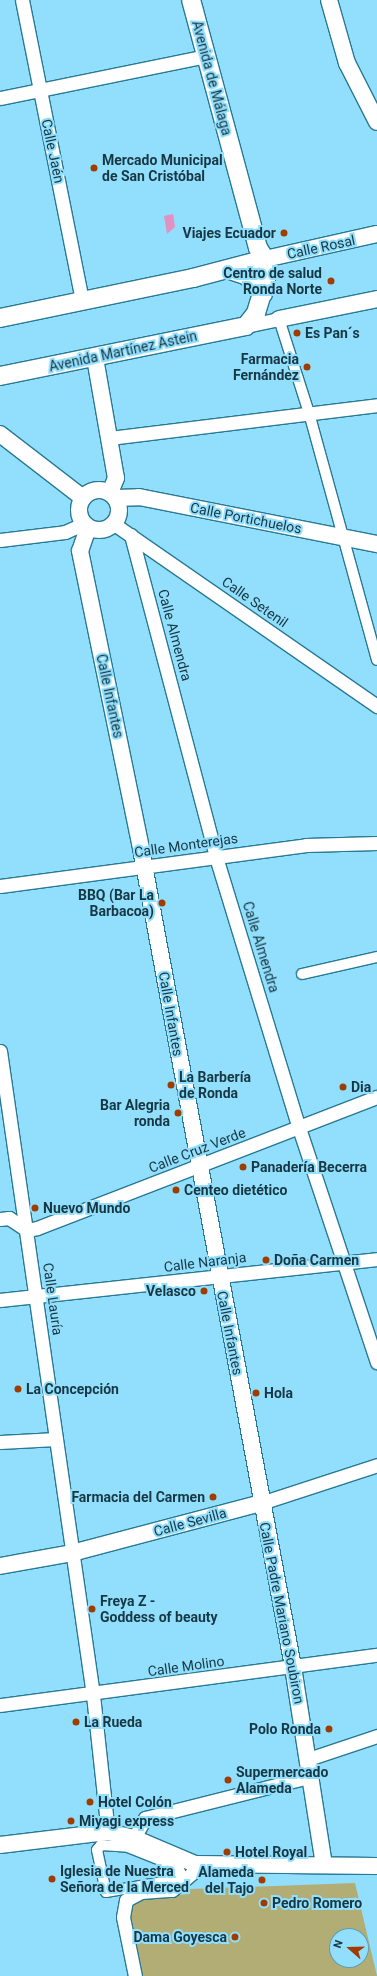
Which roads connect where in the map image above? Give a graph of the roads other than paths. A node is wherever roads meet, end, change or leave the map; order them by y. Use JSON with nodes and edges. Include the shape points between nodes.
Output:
{"nodes":[{"id":1,"x":22,"y":0,"type":"edge"},
{"id":2,"x":191,"y":0,"type":"edge"},
{"id":3,"x":329,"y":0,"type":"edge"},
{"id":4,"x":206,"y":56,"type":"junction"},
{"id":5,"x":40,"y":91,"type":"junction"},
{"id":6,"x":0,"y":98,"type":"edge"},
{"id":7,"x":377,"y":122,"type":"edge"},
{"id":8,"x":377,"y":234,"type":"edge"},
{"id":9,"x":259,"y":256,"type":"junction"},
{"id":10,"x":230,"y":270,"type":"junction"},
{"id":11,"x":263,"y":294,"type":"junction"},
{"id":12,"x":377,"y":299,"type":"edge"},
{"id":13,"x":82,"y":301,"type":"junction"},
{"id":14,"x":0,"y":318,"type":"edge"},
{"id":15,"x":278,"y":319,"type":"junction"},
{"id":16,"x":246,"y":326,"type":"junction"},
{"id":17,"x":95,"y":358,"type":"junction"},
{"id":18,"x":0,"y":376,"type":"edge"},
{"id":19,"x":377,"y":405,"type":"edge"},
{"id":20,"x":309,"y":413,"type":"junction"},
{"id":21,"x":0,"y":434,"type":"edge"},
{"id":22,"x":110,"y":438,"type":"junction"},
{"id":23,"x":112,"y":496,"type":"junction"},
{"id":24,"x":83,"y":498,"type":"junction"},
{"id":25,"x":114,"y":524,"type":"junction"},
{"id":26,"x":86,"y":526,"type":"junction"},
{"id":27,"x":131,"y":535,"type":"junction"},
{"id":28,"x":345,"y":537,"type":"junction"},
{"id":29,"x":0,"y":540,"type":"edge"},
{"id":30,"x":377,"y":544,"type":"edge"},
{"id":31,"x":377,"y":660,"type":"edge"},
{"id":32,"x":377,"y":706,"type":"edge"},
{"id":33,"x":377,"y":843,"type":"edge"},
{"id":34,"x":216,"y":856,"type":"junction"},
{"id":35,"x":144,"y":868,"type":"junction"},
{"id":36,"x":0,"y":886,"type":"edge"},
{"id":37,"x":377,"y":957,"type":"edge"},
{"id":38,"x":302,"y":974,"type":"dead end"},
{"id":39,"x":0,"y":1051,"type":"edge"},
{"id":40,"x":377,"y":1097,"type":"edge"},
{"id":41,"x":299,"y":1128,"type":"junction"},
{"id":42,"x":199,"y":1167,"type":"junction"},
{"id":43,"x":0,"y":1219,"type":"edge"},
{"id":44,"x":27,"y":1230,"type":"junction"},
{"id":45,"x":377,"y":1259,"type":"edge"},
{"id":46,"x":344,"y":1263,"type":"junction"},
{"id":47,"x":219,"y":1276,"type":"junction"},
{"id":48,"x":37,"y":1298,"type":"junction"},
{"id":49,"x":0,"y":1300,"type":"edge"},
{"id":50,"x":377,"y":1362,"type":"edge"},
{"id":51,"x":56,"y":1438,"type":"junction"},
{"id":52,"x":0,"y":1442,"type":"edge"},
{"id":53,"x":377,"y":1465,"type":"edge"},
{"id":54,"x":262,"y":1503,"type":"junction"},
{"id":55,"x":72,"y":1553,"type":"junction"},
{"id":56,"x":0,"y":1566,"type":"edge"},
{"id":57,"x":377,"y":1655,"type":"edge"},
{"id":58,"x":293,"y":1667,"type":"junction"},
{"id":59,"x":93,"y":1695,"type":"junction"},
{"id":60,"x":0,"y":1705,"type":"edge"},
{"id":61,"x":377,"y":1736,"type":"edge"},
{"id":62,"x":308,"y":1759,"type":"junction"},
{"id":63,"x":312,"y":1776,"type":"junction"},
{"id":64,"x":108,"y":1832,"type":"junction"},
{"id":65,"x":134,"y":1838,"type":"junction"},
{"id":66,"x":0,"y":1845,"type":"edge"},
{"id":67,"x":97,"y":1850,"type":"joint"},
{"id":68,"x":195,"y":1864,"type":"junction"},
{"id":69,"x":324,"y":1865,"type":"junction"},
{"id":70,"x":377,"y":1866,"type":"edge"},
{"id":71,"x":135,"y":1976,"type":"edge"}],
"edges":[{"from":1,"to":5,"type":"street","name":"Calle Jaén"},
{"from":2,"to":4,"type":"main road","name":"Avenida de Málaga"},
{"from":3,"to":7,"type":"street","via":[[347,63]]},
{"from":4,"to":5,"type":"street"},
{"from":4,"to":9,"type":"main road","name":"Avenida de Málaga"},
{"from":5,"to":6,"type":"street"},
{"from":5,"to":13,"type":"street","name":"Calle Jaén"},
{"from":8,"to":9,"type":"street","name":"Calle Rosal"},
{"from":9,"to":10,"type":"main road"},
{"from":9,"to":11,"type":"main road"},
{"from":10,"to":11,"type":"main road","via":[[247,276]]},
{"from":10,"to":13,"type":"main road"},
{"from":11,"to":16,"type":"main road","via":[[256,313]]},
{"from":12,"to":15,"type":"street"},
{"from":13,"to":14,"type":"main road"},
{"from":15,"to":16,"type":"street","name":"Avenida Martínez Astein"},
{"from":15,"to":20,"type":"street"},
{"from":16,"to":17,"type":"main road","name":"Avenida Martínez Astein"},
{"from":17,"to":18,"type":"main road","name":"Avenida Martínez Astein"},
{"from":17,"to":22,"type":"street"},
{"from":19,"to":20,"type":"street"},
{"from":20,"to":22,"type":"street"},
{"from":20,"to":28,"type":"street"},
{"from":21,"to":24,"type":"street"},
{"from":22,"to":23,"type":"street","via":[[116,478]]},
{"from":23,"to":24,"type":"street","via":[[98,490]]},
{"from":23,"to":25,"type":"street","via":[[119,511]]},
{"from":23,"to":28,"type":"street","name":"Calle Portichuelos","via":[[139,497]]},
{"from":24,"to":26,"type":"street","via":[[78,508]]},
{"from":25,"to":26,"type":"street","via":[[102,531]]},
{"from":25,"to":27,"type":"street","name":"Calle Setenil"},
{"from":26,"to":29,"type":"street","via":[[65,532]]},
{"from":26,"to":35,"type":"street","name":"Calle Infantes","via":[[80,551]]},
{"from":27,"to":32,"type":"street","name":"Calle Setenil"},
{"from":27,"to":34,"type":"street","name":"Calle Almendra"},
{"from":28,"to":30,"type":"street","name":"Calle Portichuelos"},
{"from":28,"to":31,"type":"street"},
{"from":33,"to":34,"type":"street","name":"Calle Monterejas","via":[[306,845]]},
{"from":34,"to":35,"type":"street","name":"Calle Monterejas"},
{"from":34,"to":41,"type":"street","name":"Calle Almendra"},
{"from":35,"to":36,"type":"street","name":"Calle Monterejas"},
{"from":35,"to":42,"type":"street","name":"Calle Infantes"},
{"from":37,"to":38,"type":"street"},
{"from":39,"to":44,"type":"street","name":"Calle Lauría"},
{"from":40,"to":41,"type":"street","name":"Calle Cruz Verde"},
{"from":41,"to":42,"type":"street","name":"Calle Cruz Verde"},
{"from":41,"to":46,"type":"street","name":"Calle Almendra"},
{"from":42,"to":44,"type":"street","name":"Calle Cruz Verde"},
{"from":42,"to":47,"type":"street","name":"Calle Infantes"},
{"from":43,"to":44,"type":"street","via":[[9,1218]]},
{"from":44,"to":48,"type":"street","name":"Calle Lauría"},
{"from":45,"to":46,"type":"street","name":"Calle Naranja"},
{"from":46,"to":47,"type":"street","name":"Calle Naranja"},
{"from":46,"to":50,"type":"street","name":"Calle Almendra"},
{"from":47,"to":48,"type":"street","name":"Calle Naranja"},
{"from":47,"to":54,"type":"street","name":"Calle Infantes"},
{"from":48,"to":49,"type":"street","name":"Calle Naranja"},
{"from":48,"to":51,"type":"street","name":"Calle Lauría"},
{"from":51,"to":52,"type":"street"},
{"from":51,"to":55,"type":"street","name":"Calle Lauría"},
{"from":53,"to":54,"type":"street","name":"Calle Sevilla"},
{"from":54,"to":55,"type":"street","name":"Calle Sevilla"},
{"from":54,"to":58,"type":"street","name":"Calle Padre Mariano Soubiron"},
{"from":55,"to":56,"type":"street","name":"Calle Sevilla"},
{"from":55,"to":59,"type":"street","name":"Calle Lauría"},
{"from":57,"to":58,"type":"street","name":"Calle Molino"},
{"from":58,"to":59,"type":"street","name":"Calle Molino"},
{"from":58,"to":62,"type":"street","name":"Calle Padre Mariano Soubiron"},
{"from":59,"to":60,"type":"street","name":"Calle Molino"},
{"from":59,"to":64,"type":"street","name":"Calle Lauría"},
{"from":61,"to":62,"type":"street"},
{"from":62,"to":63,"type":"street","name":"Calle Padre Mariano Soubiron"},
{"from":63,"to":65,"type":"street","via":[[145,1818]]},
{"from":63,"to":69,"type":"street","name":"Calle Padre Mariano Soubiron"},
{"from":64,"to":65,"type":"street"},
{"from":64,"to":66,"type":"street"},
{"from":65,"to":68,"type":"street"},
{"from":67,"to":67,"type":"street","via":[[101,1845],[128,1847],[178,1867],[181,1874],[175,1880],[106,1892]]},
{"from":68,"to":69,"type":"street"},
{"from":68,"to":71,"type":"street","via":[[192,1873],[172,1890],[141,1892],[126,1900],[123,1917]]},
{"from":69,"to":70,"type":"street"}]}
